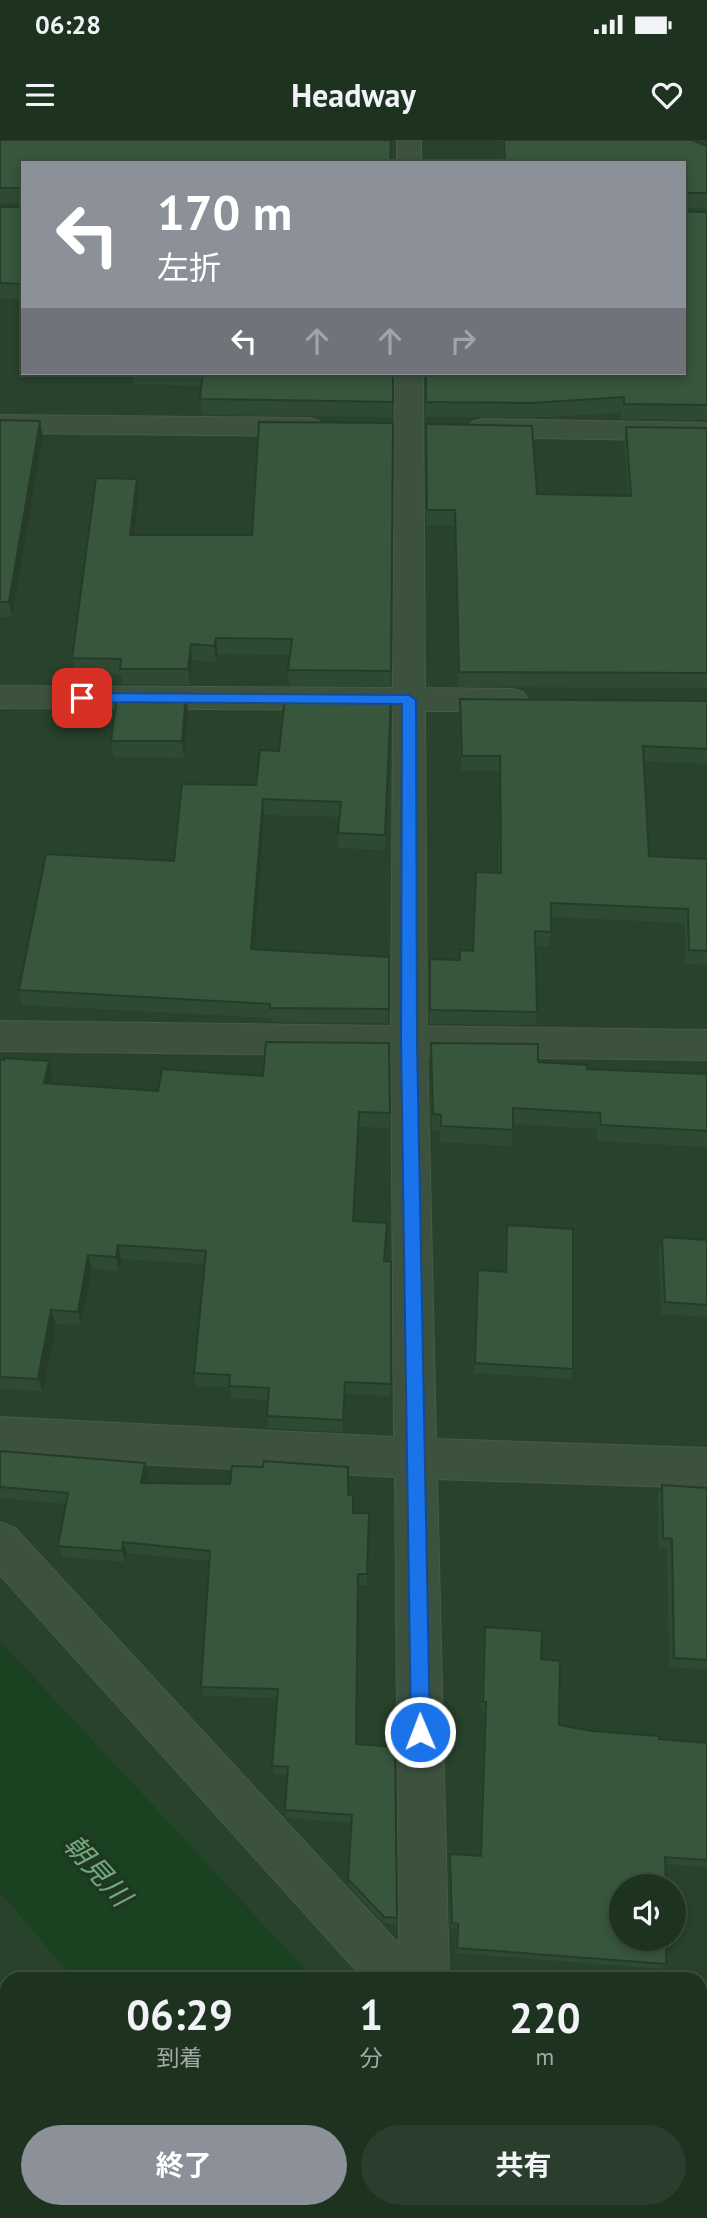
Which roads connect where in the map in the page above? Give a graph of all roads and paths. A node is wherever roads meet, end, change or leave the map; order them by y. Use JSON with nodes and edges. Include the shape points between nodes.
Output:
{"nodes":[{"id":1,"x":409,"y":140,"type":"edge"},
{"id":2,"x":409,"y":161,"type":"edge"},
{"id":3,"x":409,"y":375,"type":"edge"},
{"id":4,"x":0,"y":424,"type":"edge"},
{"id":5,"x":341,"y":427,"type":"edge"},
{"id":6,"x":419,"y":428,"type":"junction"},
{"id":7,"x":707,"y":432,"type":"edge"},
{"id":8,"x":0,"y":697,"type":"edge"},
{"id":9,"x":409,"y":700,"type":"junction"},
{"id":10,"x":544,"y":701,"type":"edge"},
{"id":11,"x":0,"y":1036,"type":"edge"},
{"id":12,"x":409,"y":1041,"type":"junction"},
{"id":13,"x":707,"y":1045,"type":"edge"},
{"id":14,"x":0,"y":1437,"type":"edge"},
{"id":15,"x":416,"y":1458,"type":"junction"},
{"id":16,"x":707,"y":1468,"type":"edge"},
{"id":17,"x":0,"y":1544,"type":"edge"},
{"id":18,"x":391,"y":1972,"type":"edge"},
{"id":19,"x":424,"y":1972,"type":"edge"}],
"edges":[{"from":1,"to":2,"type":"street"},
{"from":3,"to":6,"type":"street"},
{"from":4,"to":5,"type":"street"},
{"from":6,"to":7,"type":"street"},
{"from":6,"to":9,"type":"street"},
{"from":8,"to":9,"type":"street"},
{"from":9,"to":10,"type":"street"},
{"from":9,"to":12,"type":"street"},
{"from":11,"to":12,"type":"street"},
{"from":12,"to":13,"type":"street"},
{"from":12,"to":15,"type":"street"},
{"from":14,"to":15,"type":"street"},
{"from":15,"to":16,"type":"street"},
{"from":15,"to":19,"type":"street"},
{"from":17,"to":18,"type":"street"}]}
